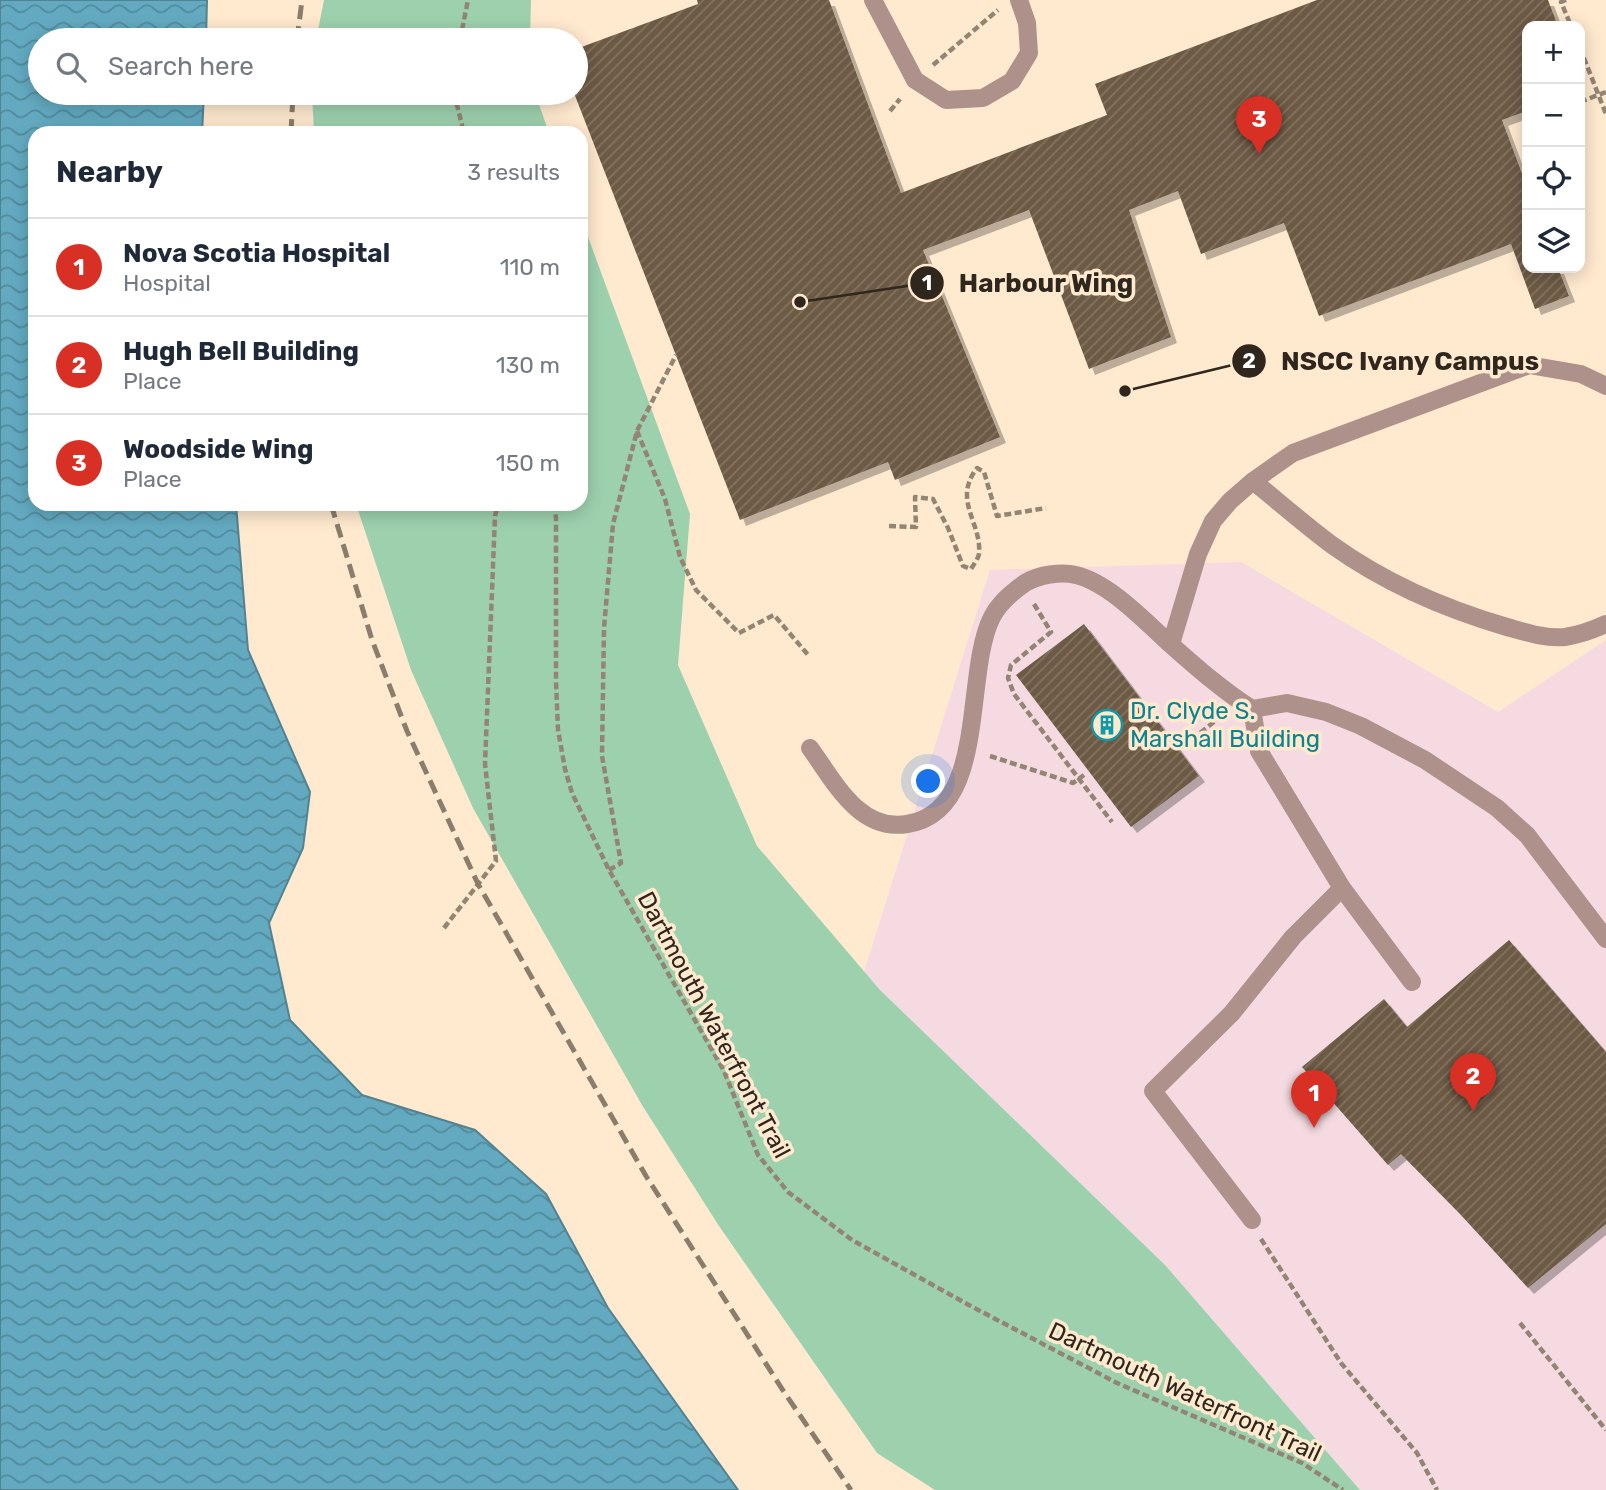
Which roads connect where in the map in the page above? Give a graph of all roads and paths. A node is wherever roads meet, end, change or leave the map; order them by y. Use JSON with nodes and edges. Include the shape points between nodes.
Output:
{"nodes":[{"id":1,"x":468,"y":0,"type":"edge"},
{"id":2,"x":873,"y":0,"type":"edge"},
{"id":3,"x":1019,"y":0,"type":"edge"},
{"id":4,"x":1566,"y":0,"type":"edge"},
{"id":5,"x":999,"y":9,"type":"dead end"},
{"id":6,"x":1569,"y":21,"type":"edge"},
{"id":7,"x":462,"y":28,"type":"edge"},
{"id":8,"x":1585,"y":61,"type":"edge"},
{"id":9,"x":915,"y":80,"type":"junction"},
{"id":10,"x":1606,"y":92,"type":"edge"},
{"id":11,"x":1598,"y":95,"type":"junction"},
{"id":12,"x":1585,"y":100,"type":"edge"},
{"id":13,"x":457,"y":105,"type":"edge"},
{"id":14,"x":890,"y":111,"type":"dead end"},
{"id":15,"x":1606,"y":114,"type":"edge"},
{"id":16,"x":462,"y":126,"type":"edge"},
{"id":17,"x":676,"y":355,"type":"dead end"},
{"id":18,"x":1606,"y":386,"type":"edge"},
{"id":19,"x":637,"y":431,"type":"junction"},
{"id":20,"x":1253,"y":481,"type":"junction"},
{"id":21,"x":1046,"y":508,"type":"dead end"},
{"id":22,"x":496,"y":511,"type":"edge"},
{"id":23,"x":555,"y":511,"type":"edge"},
{"id":24,"x":889,"y":526,"type":"dead end"},
{"id":25,"x":1022,"y":585,"type":"junction"},
{"id":26,"x":1606,"y":624,"type":"edge"},
{"id":27,"x":1171,"y":644,"type":"junction"},
{"id":28,"x":809,"y":656,"type":"dead end"},
{"id":29,"x":1246,"y":705,"type":"junction"},
{"id":30,"x":1184,"y":746,"type":"dead end"},
{"id":31,"x":810,"y":748,"type":"dead end"},
{"id":32,"x":966,"y":749,"type":"junction"},
{"id":33,"x":1084,"y":775,"type":"dead end"},
{"id":34,"x":1078,"y":779,"type":"junction"},
{"id":35,"x":1112,"y":822,"type":"dead end"},
{"id":36,"x":609,"y":870,"type":"junction"},
{"id":37,"x":1342,"y":888,"type":"junction"},
{"id":38,"x":444,"y":928,"type":"dead end"},
{"id":39,"x":1606,"y":939,"type":"edge"},
{"id":40,"x":1412,"y":982,"type":"dead end"},
{"id":41,"x":1252,"y":1220,"type":"joint"},
{"id":42,"x":1520,"y":1323,"type":"dead end"},
{"id":43,"x":1606,"y":1430,"type":"edge"},
{"id":44,"x":1343,"y":1490,"type":"edge"},
{"id":45,"x":1437,"y":1490,"type":"edge"}],
"edges":[{"from":1,"to":7,"type":"path"},
{"from":2,"to":9,"type":"lane"},
{"from":3,"to":9,"type":"lane","via":[[1027,23],[1028,53],[1012,81],[983,98],[946,100]]},
{"from":4,"to":6,"type":"path","via":[[1561,2]]},
{"from":5,"to":9,"type":"path"},
{"from":8,"to":11,"type":"path"},
{"from":9,"to":14,"type":"path"},
{"from":10,"to":11,"type":"path"},
{"from":11,"to":12,"type":"path"},
{"from":11,"to":15,"type":"path"},
{"from":13,"to":16,"type":"path"},
{"from":17,"to":19,"type":"path"},
{"from":18,"to":20,"type":"lane","via":[[1581,374],[1530,365],[1293,453]]},
{"from":19,"to":28,"type":"path","via":[[665,499],[680,557],[696,590],[739,633],[774,615]]},
{"from":19,"to":36,"type":"path","via":[[613,524],[604,628],[602,756],[621,863]]},
{"from":20,"to":26,"type":"lane","via":[[1332,545],[1426,599],[1532,634],[1564,637]]},
{"from":20,"to":27,"type":"lane","via":[[1213,521],[1198,554]]},
{"from":21,"to":24,"type":"path","via":[[997,516],[984,472],[977,468],[968,492],[979,556],[971,569],[963,566],[933,499],[915,497],[916,527]]},
{"from":22,"to":38,"type":"path","via":[[485,764],[496,861]]},
{"from":23,"to":36,"type":"path","name":"Dartmouth Waterfront Trail","via":[[558,730],[572,793]]},
{"from":25,"to":27,"type":"lane","via":[[1035,577],[1075,574],[1134,610]]},
{"from":25,"to":32,"type":"lane","via":[[992,617]]},
{"from":25,"to":34,"type":"path","via":[[1051,632],[1011,665],[1008,678],[1014,694]]},
{"from":27,"to":29,"type":"lane"},
{"from":29,"to":30,"type":"path"},
{"from":29,"to":37,"type":"lane","via":[[1259,751]]},
{"from":29,"to":39,"type":"lane","via":[[1287,703],[1326,712],[1425,760],[1497,808],[1527,835]]},
{"from":31,"to":32,"type":"lane","via":[[847,799],[872,821],[893,826],[921,822],[940,809],[956,789]]},
{"from":32,"to":34,"type":"path","via":[[1073,783]]},
{"from":33,"to":34,"type":"path"},
{"from":34,"to":35,"type":"path"},
{"from":36,"to":44,"type":"path","name":"Dartmouth Waterfront Trail","via":[[724,1071],[758,1155],[788,1192],[852,1240],[967,1304],[1117,1383],[1302,1463]]},
{"from":37,"to":40,"type":"lane"},
{"from":37,"to":41,"type":"lane","via":[[1293,937],[1231,1013],[1153,1091]]},
{"from":41,"to":45,"type":"path","via":[[1342,1363],[1417,1453]]},
{"from":42,"to":43,"type":"path"}]}
